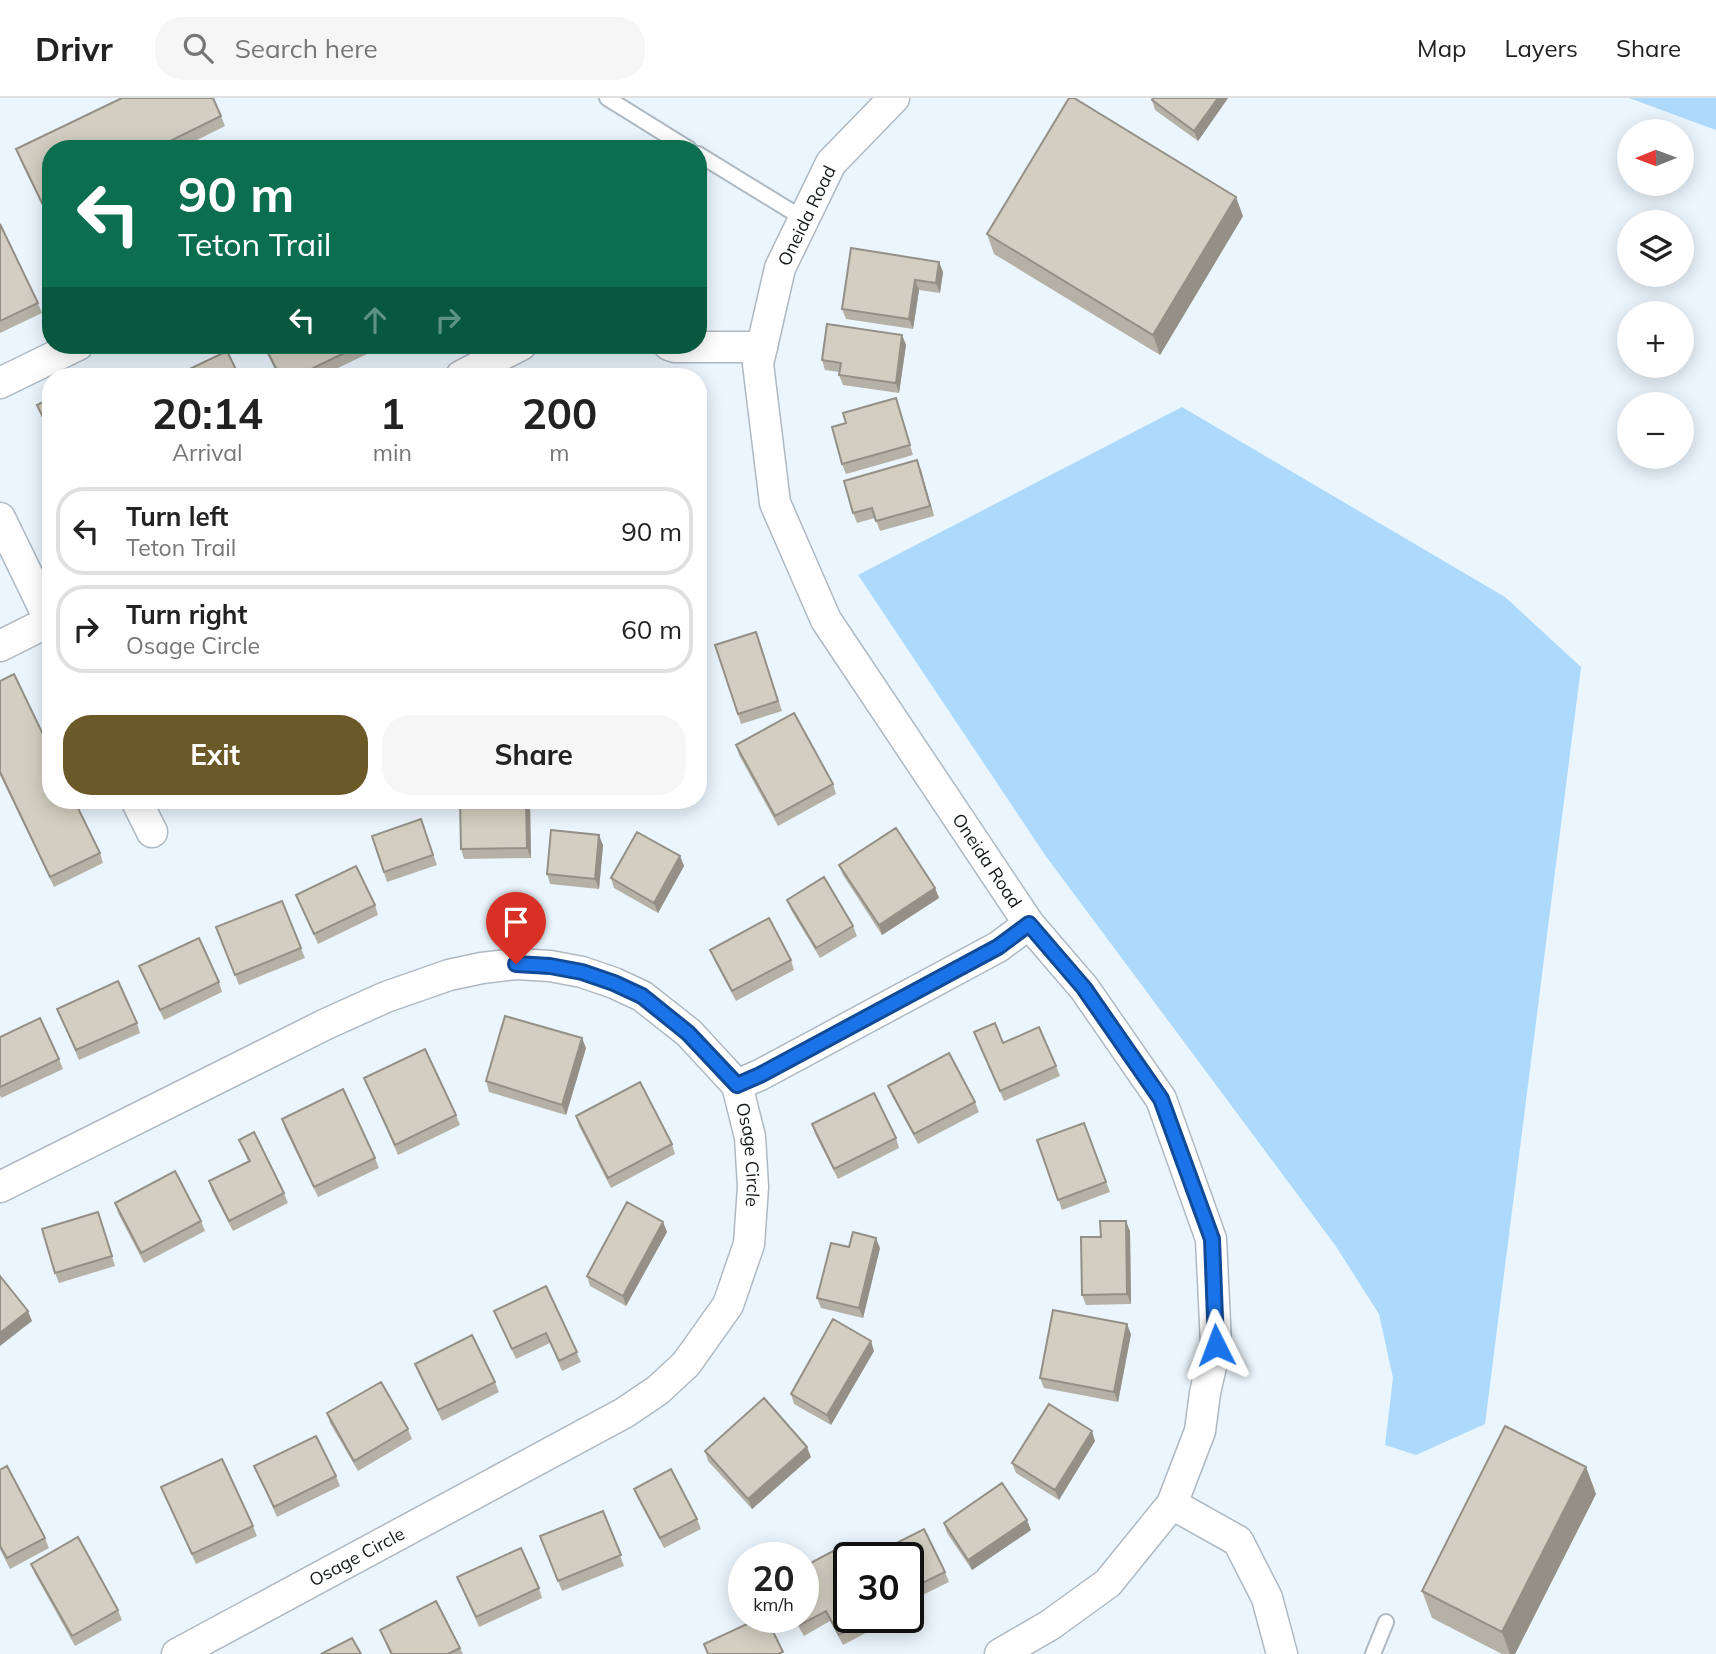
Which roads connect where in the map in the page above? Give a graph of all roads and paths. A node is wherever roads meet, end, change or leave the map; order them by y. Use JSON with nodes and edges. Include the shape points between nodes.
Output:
{"nodes":[{"id":1,"x":607,"y":98,"type":"edge"},
{"id":2,"x":894,"y":98,"type":"edge"},
{"id":3,"x":675,"y":140,"type":"edge"},
{"id":4,"x":707,"y":160,"type":"edge"},
{"id":5,"x":804,"y":219,"type":"junction"},
{"id":6,"x":707,"y":347,"type":"edge"},
{"id":7,"x":762,"y":347,"type":"junction"},
{"id":8,"x":60,"y":354,"type":"edge"},
{"id":9,"x":504,"y":354,"type":"edge"},
{"id":10,"x":476,"y":368,"type":"edge"},
{"id":11,"x":0,"y":383,"type":"edge"},
{"id":12,"x":0,"y":517,"type":"edge"},
{"id":13,"x":42,"y":605,"type":"edge"},
{"id":14,"x":42,"y":626,"type":"edge"},
{"id":15,"x":0,"y":646,"type":"edge"},
{"id":16,"x":140,"y":809,"type":"edge"},
{"id":17,"x":152,"y":832,"type":"dead end"},
{"id":18,"x":1029,"y":924,"type":"junction"},
{"id":19,"x":737,"y":1085,"type":"junction"},
{"id":20,"x":0,"y":1187,"type":"edge"},
{"id":21,"x":1172,"y":1504,"type":"junction"},
{"id":22,"x":1386,"y":1622,"type":"dead end"},
{"id":23,"x":177,"y":1654,"type":"edge"},
{"id":24,"x":1000,"y":1654,"type":"edge"},
{"id":25,"x":1282,"y":1654,"type":"edge"},
{"id":26,"x":1373,"y":1654,"type":"edge"}],
"edges":[{"from":1,"to":3,"type":"lane"},
{"from":2,"to":5,"type":"street","name":"Oneida Road","via":[[831,163]]},
{"from":4,"to":5,"type":"lane"},
{"from":5,"to":7,"type":"street","name":"Oneida Road","via":[[780,268]]},
{"from":6,"to":7,"type":"street"},
{"from":7,"to":18,"type":"street","name":"Oneida Road","via":[[758,364],[775,503],[826,620]]},
{"from":8,"to":11,"type":"street"},
{"from":9,"to":10,"type":"street"},
{"from":12,"to":13,"type":"street"},
{"from":14,"to":15,"type":"street"},
{"from":16,"to":17,"type":"street"},
{"from":18,"to":19,"type":"street","via":[[998,947]]},
{"from":18,"to":21,"type":"street","name":"Oneida Road","via":[[1084,988],[1161,1099],[1212,1239],[1216,1345],[1200,1431]]},
{"from":19,"to":20,"type":"street","name":"Osage Circle","via":[[688,1033],[642,996],[614,983],[550,966],[482,968],[398,993],[326,1024]]},
{"from":19,"to":23,"type":"street","name":"Osage Circle","via":[[750,1137],[749,1244],[728,1305],[685,1364],[624,1413]]},
{"from":21,"to":24,"type":"street","name":"Oneida Road","via":[[1108,1583]]},
{"from":21,"to":25,"type":"street","via":[[1238,1541],[1267,1598]]},
{"from":22,"to":26,"type":"lane"}]}
